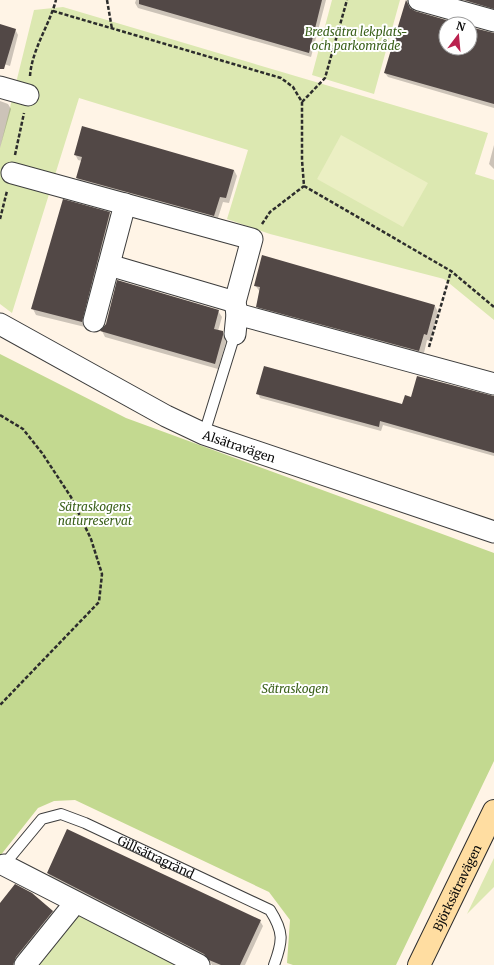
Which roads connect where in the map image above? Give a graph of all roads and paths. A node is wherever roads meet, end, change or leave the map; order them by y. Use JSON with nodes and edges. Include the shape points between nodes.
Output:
{"nodes":[{"id":1,"x":107,"y":0,"type":"edge"},
{"id":2,"x":347,"y":0,"type":"edge"},
{"id":3,"x":419,"y":0,"type":"edge"},
{"id":4,"x":53,"y":11,"type":"dead end"},
{"id":5,"x":494,"y":21,"type":"edge"},
{"id":6,"x":112,"y":29,"type":"junction"},
{"id":7,"x":0,"y":87,"type":"edge"},
{"id":8,"x":28,"y":95,"type":"dead end"},
{"id":9,"x":302,"y":102,"type":"junction"},
{"id":10,"x":12,"y":173,"type":"dead end"},
{"id":11,"x":304,"y":186,"type":"junction"},
{"id":12,"x":125,"y":204,"type":"junction"},
{"id":13,"x":252,"y":239,"type":"junction"},
{"id":14,"x":109,"y":265,"type":"junction"},
{"id":15,"x":451,"y":271,"type":"junction"},
{"id":16,"x":494,"y":307,"type":"edge"},
{"id":17,"x":236,"y":317,"type":"junction"},
{"id":18,"x":94,"y":321,"type":"dead end"},
{"id":19,"x":0,"y":324,"type":"edge"},
{"id":20,"x":424,"y":365,"type":"junction"},
{"id":21,"x":494,"y":384,"type":"edge"},
{"id":22,"x":0,"y":415,"type":"edge"},
{"id":23,"x":204,"y":434,"type":"junction"},
{"id":24,"x":494,"y":532,"type":"edge"},
{"id":25,"x":0,"y":705,"type":"edge"},
{"id":26,"x":494,"y":811,"type":"edge"},
{"id":27,"x":2,"y":867,"type":"edge"},
{"id":28,"x":75,"y":903,"type":"junction"},
{"id":29,"x":195,"y":964,"type":"edge"},
{"id":30,"x":25,"y":965,"type":"edge"},
{"id":31,"x":274,"y":965,"type":"edge"},
{"id":32,"x":420,"y":965,"type":"edge"}],
"edges":[{"from":1,"to":6,"type":"path"},
{"from":2,"to":9,"type":"path","via":[[325,78]]},
{"from":3,"to":5,"type":"street"},
{"from":4,"to":6,"type":"path"},
{"from":6,"to":9,"type":"path","via":[[281,78],[293,88]]},
{"from":7,"to":8,"type":"street"},
{"from":9,"to":11,"type":"path"},
{"from":10,"to":12,"type":"street"},
{"from":11,"to":13,"type":"path","via":[[270,212]]},
{"from":11,"to":15,"type":"path"},
{"from":12,"to":13,"type":"street"},
{"from":12,"to":14,"type":"street"},
{"from":13,"to":17,"type":"street"},
{"from":14,"to":17,"type":"street"},
{"from":14,"to":18,"type":"street"},
{"from":15,"to":16,"type":"path"},
{"from":15,"to":20,"type":"path"},
{"from":17,"to":20,"type":"street"},
{"from":17,"to":23,"type":"lane"},
{"from":19,"to":23,"type":"street","name":"Alsätravägen","via":[[166,416]]},
{"from":20,"to":21,"type":"street"},
{"from":22,"to":25,"type":"path","via":[[23,429],[71,497],[91,539],[102,574],[99,602]]},
{"from":23,"to":24,"type":"street","name":"Alsätravägen"},
{"from":26,"to":32,"type":"street","name":"Björksätravägen"},
{"from":27,"to":28,"type":"street","name":"Gillsätragränd"},
{"from":27,"to":31,"type":"lane","name":"Gillsätragränd","via":[[42,819],[61,814],[270,910],[280,926],[281,948]]},
{"from":28,"to":29,"type":"street","name":"Gillsätragränd"},
{"from":28,"to":30,"type":"street"}]}
